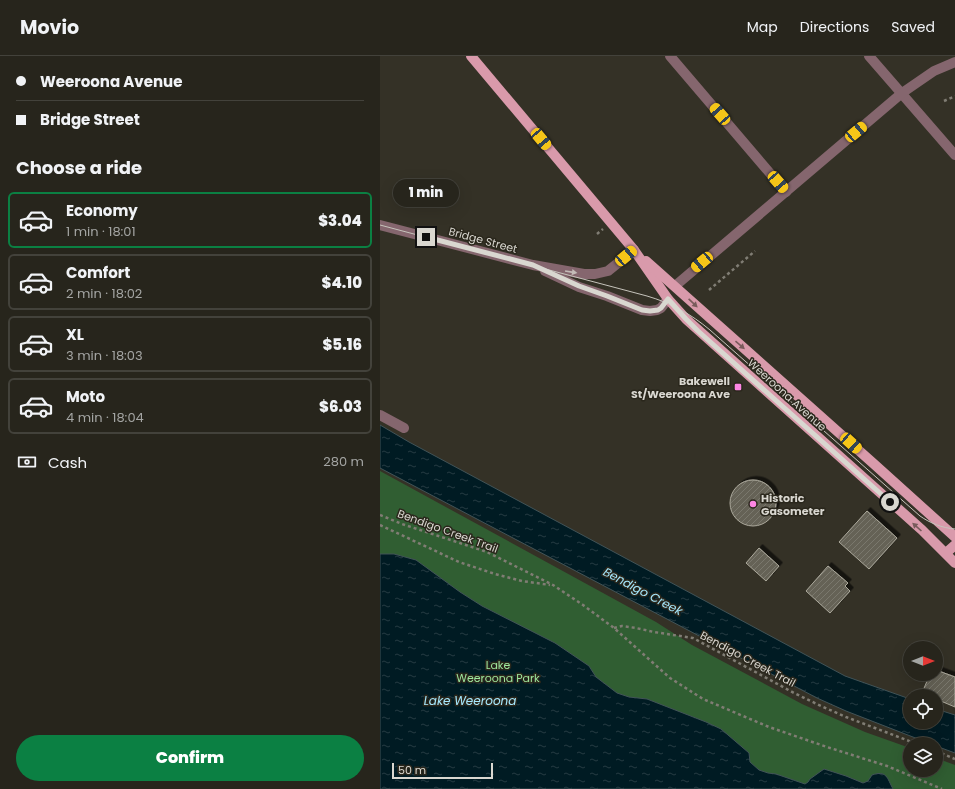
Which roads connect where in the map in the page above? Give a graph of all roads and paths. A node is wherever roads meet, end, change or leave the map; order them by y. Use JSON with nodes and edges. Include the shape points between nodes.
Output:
{"nodes":[{"id":1,"x":471,"y":56,"type":"edge"},
{"id":2,"x":670,"y":56,"type":"edge"},
{"id":3,"x":869,"y":56,"type":"edge"},
{"id":4,"x":955,"y":62,"type":"edge"},
{"id":5,"x":902,"y":93,"type":"junction"},
{"id":6,"x":955,"y":96,"type":"edge"},
{"id":7,"x":944,"y":101,"type":"dead end"},
{"id":8,"x":955,"y":155,"type":"edge"},
{"id":9,"x":786,"y":192,"type":"junction"},
{"id":10,"x":380,"y":225,"type":"edge"},
{"id":11,"x":634,"y":250,"type":"junction"},
{"id":12,"x":755,"y":251,"type":"dead end"},
{"id":13,"x":533,"y":265,"type":"junction"},
{"id":14,"x":675,"y":286,"type":"junction"},
{"id":15,"x":709,"y":290,"type":"dead end"},
{"id":16,"x":668,"y":299,"type":"junction"},
{"id":17,"x":380,"y":416,"type":"edge"},
{"id":18,"x":404,"y":428,"type":"dead end"},
{"id":19,"x":380,"y":515,"type":"edge"},
{"id":20,"x":380,"y":525,"type":"edge"},
{"id":21,"x":955,"y":537,"type":"edge"},
{"id":22,"x":955,"y":545,"type":"edge"},
{"id":23,"x":946,"y":553,"type":"junction"},
{"id":24,"x":955,"y":563,"type":"edge"},
{"id":25,"x":553,"y":585,"type":"junction"},
{"id":26,"x":614,"y":628,"type":"junction"},
{"id":27,"x":903,"y":739,"type":"edge"},
{"id":28,"x":943,"y":754,"type":"edge"},
{"id":29,"x":955,"y":759,"type":"edge"},
{"id":30,"x":942,"y":789,"type":"edge"}],
"edges":[{"from":1,"to":11,"type":"main road","name":"Weeroona Avenue"},
{"from":2,"to":9,"type":"street"},
{"from":3,"to":5,"type":"street"},
{"from":4,"to":5,"type":"street","via":[[934,71]]},
{"from":5,"to":8,"type":"street"},
{"from":5,"to":9,"type":"street"},
{"from":6,"to":7,"type":"path"},
{"from":9,"to":14,"type":"street"},
{"from":10,"to":13,"type":"street","name":"Bridge Street"},
{"from":13,"to":11,"type":"street","name":"Bridge Street","one_way":true,"via":[[584,274],[600,274],[611,269]]},
{"from":11,"to":14,"type":"main road","name":"Weeroona Avenue"},
{"from":11,"to":16,"type":"main road","name":"Weeroona Avenue"},
{"from":12,"to":15,"type":"path"},
{"from":13,"to":16,"type":"street","name":"Bridge Street","via":[[642,310],[658,310]]},
{"from":14,"to":16,"type":"main road"},
{"from":14,"to":21,"type":"main road","name":"Weeroona Avenue","one_way":true},
{"from":23,"to":16,"type":"main road","name":"Weeroona Avenue","one_way":true,"via":[[698,331]]},
{"from":17,"to":18,"type":"street"},
{"from":19,"to":25,"type":"path","name":"Bendigo Creek Trail","via":[[487,552]]},
{"from":20,"to":25,"type":"path","name":"Bendigo Creek Trail","via":[[466,564],[522,581]]},
{"from":22,"to":23,"type":"main road"},
{"from":23,"to":24,"type":"main road","name":"Weeroona Avenue"},
{"from":25,"to":26,"type":"path","name":"Bendigo Creek Trail"},
{"from":26,"to":27,"type":"path","name":"Bendigo Creek Trail","via":[[622,626],[693,638],[821,706]]},
{"from":26,"to":30,"type":"path","via":[[670,678],[702,699],[769,727],[887,766]]},
{"from":28,"to":29,"type":"path"}]}
